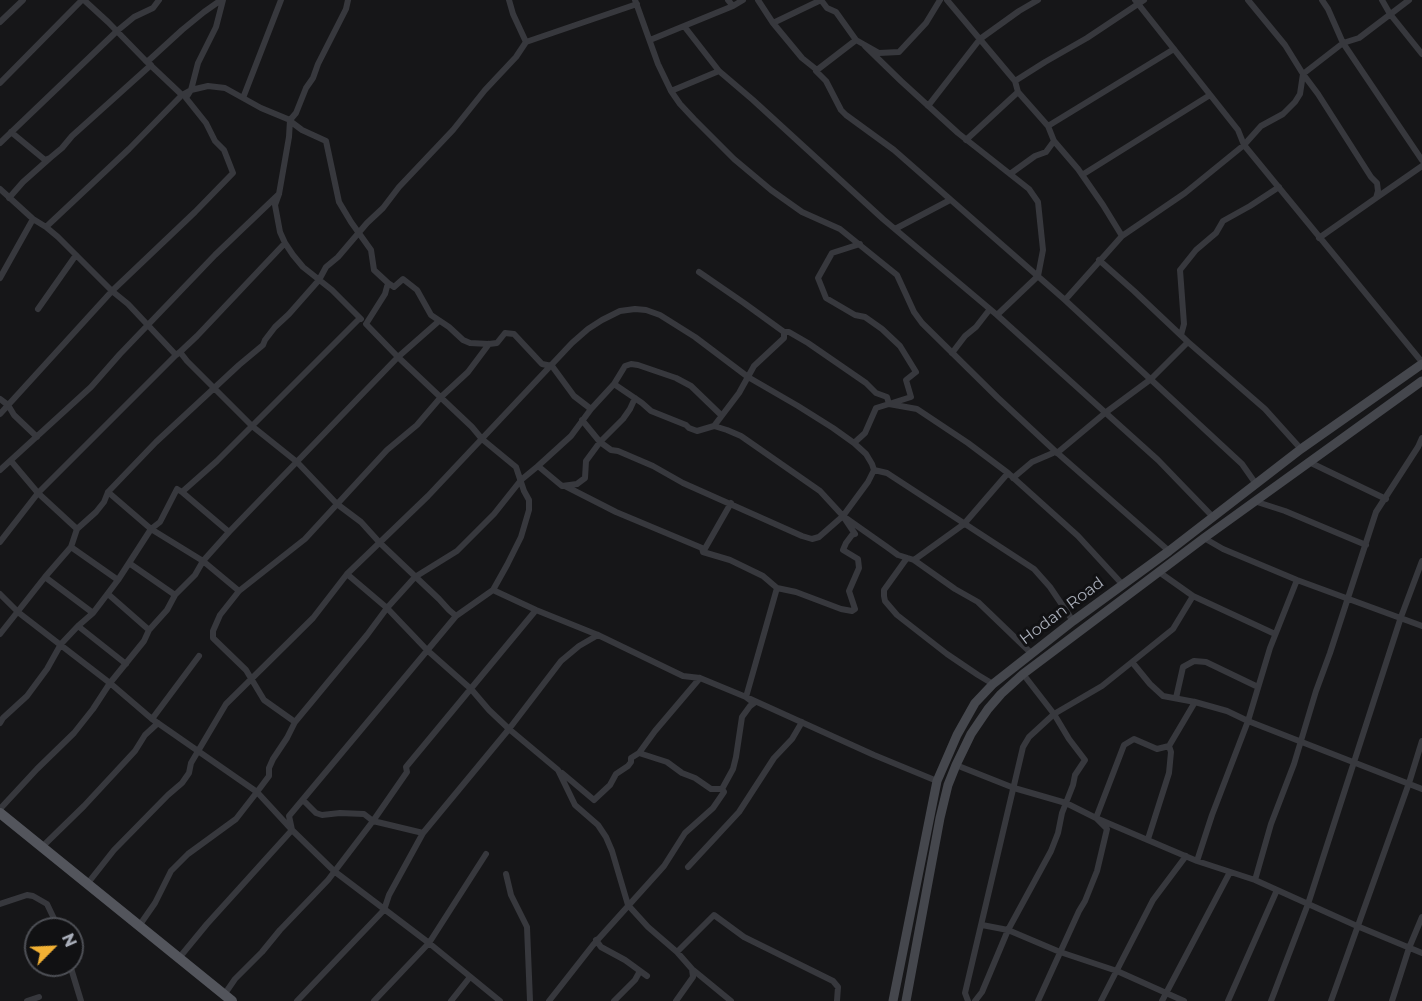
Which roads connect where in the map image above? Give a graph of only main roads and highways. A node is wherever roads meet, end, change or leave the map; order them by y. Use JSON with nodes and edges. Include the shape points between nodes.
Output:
{"nodes":[{"id":1,"x":1422,"y":363,"type":"edge"},
{"id":2,"x":1422,"y":381,"type":"edge"},
{"id":3,"x":0,"y":811,"type":"edge"},
{"id":4,"x":228,"y":998,"type":"edge"},
{"id":5,"x":893,"y":1001,"type":"edge"},
{"id":6,"x":906,"y":1001,"type":"edge"}],
"edges":[{"from":1,"to":5,"type":"main road","name":"Hodan Road","via":[[1073,621],[993,684],[975,703],[936,781]]},
{"from":2,"to":6,"type":"main road","name":"Hodan Road","via":[[1203,538],[1023,674],[988,709],[971,734],[948,785]]},
{"from":3,"to":4,"type":"main road"}]}
